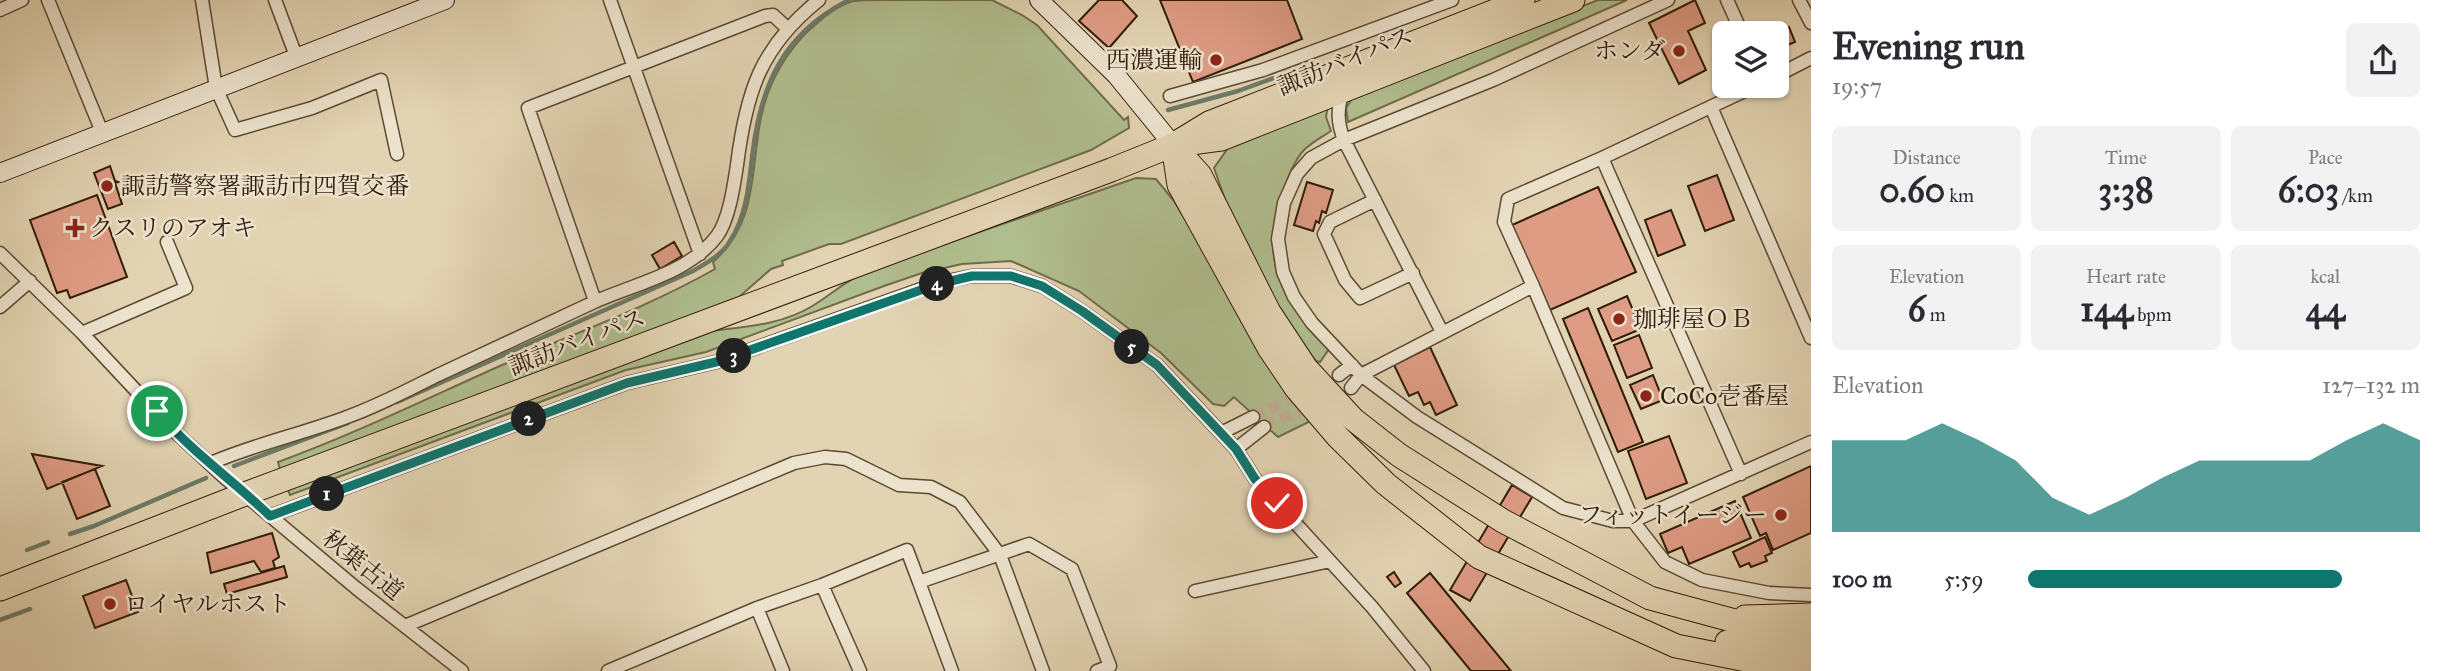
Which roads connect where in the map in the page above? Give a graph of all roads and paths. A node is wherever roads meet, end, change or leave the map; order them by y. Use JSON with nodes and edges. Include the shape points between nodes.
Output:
{"nodes":[{"id":1,"x":22,"y":0,"type":"edge"},
{"id":2,"x":48,"y":0,"type":"edge"},
{"id":3,"x":202,"y":0,"type":"edge"},
{"id":4,"x":275,"y":0,"type":"edge"},
{"id":5,"x":445,"y":0,"type":"edge"},
{"id":6,"x":610,"y":0,"type":"edge"},
{"id":7,"x":819,"y":0,"type":"edge"},
{"id":8,"x":1039,"y":0,"type":"edge"},
{"id":9,"x":1452,"y":0,"type":"edge"},
{"id":10,"x":1523,"y":0,"type":"edge"},
{"id":11,"x":1573,"y":0,"type":"edge"},
{"id":12,"x":1668,"y":0,"type":"edge"},
{"id":13,"x":1727,"y":0,"type":"edge"},
{"id":14,"x":1799,"y":0,"type":"edge"},
{"id":15,"x":0,"y":10,"type":"edge"},
{"id":16,"x":1737,"y":21,"type":"edge"},
{"id":17,"x":1811,"y":23,"type":"edge"},
{"id":18,"x":787,"y":28,"type":"junction"},
{"id":19,"x":296,"y":56,"type":"junction"},
{"id":20,"x":1811,"y":58,"type":"edge"},
{"id":21,"x":634,"y":67,"type":"junction"},
{"id":22,"x":1789,"y":69,"type":"edge"},
{"id":23,"x":216,"y":88,"type":"junction"},
{"id":24,"x":1343,"y":90,"type":"junction"},
{"id":25,"x":1170,"y":96,"type":"dead end"},
{"id":26,"x":1730,"y":98,"type":"edge"},
{"id":27,"x":1711,"y":107,"type":"junction"},
{"id":28,"x":102,"y":132,"type":"junction"},
{"id":29,"x":1344,"y":140,"type":"junction"},
{"id":30,"x":1173,"y":145,"type":"junction"},
{"id":31,"x":397,"y":154,"type":"dead end"},
{"id":32,"x":1602,"y":158,"type":"junction"},
{"id":33,"x":0,"y":173,"type":"edge"},
{"id":34,"x":1375,"y":200,"type":"junction"},
{"id":35,"x":167,"y":242,"type":"dead end"},
{"id":36,"x":0,"y":253,"type":"edge"},
{"id":37,"x":700,"y":254,"type":"junction"},
{"id":38,"x":1413,"y":274,"type":"junction"},
{"id":39,"x":30,"y":281,"type":"junction"},
{"id":40,"x":1533,"y":286,"type":"junction"},
{"id":41,"x":596,"y":301,"type":"junction"},
{"id":42,"x":0,"y":307,"type":"edge"},
{"id":43,"x":1441,"y":332,"type":"junction"},
{"id":44,"x":82,"y":333,"type":"junction"},
{"id":45,"x":1811,"y":338,"type":"edge"},
{"id":46,"x":1352,"y":365,"type":"junction"},
{"id":47,"x":1339,"y":375,"type":"tunnel mouth"},
{"id":48,"x":1361,"y":375,"type":"junction"},
{"id":49,"x":1351,"y":388,"type":"tunnel mouth"},
{"id":50,"x":1252,"y":417,"type":"tunnel mouth"},
{"id":51,"x":1264,"y":428,"type":"tunnel mouth"},
{"id":52,"x":1221,"y":433,"type":"junction"},
{"id":53,"x":1811,"y":442,"type":"edge"},
{"id":54,"x":1236,"y":449,"type":"junction"},
{"id":55,"x":211,"y":463,"type":"junction"},
{"id":56,"x":1741,"y":474,"type":"junction"},
{"id":57,"x":245,"y":494,"type":"junction"},
{"id":58,"x":270,"y":516,"type":"junction"},
{"id":59,"x":1633,"y":521,"type":"junction"},
{"id":60,"x":999,"y":555,"type":"junction"},
{"id":61,"x":1330,"y":561,"type":"junction"},
{"id":62,"x":919,"y":582,"type":"junction"},
{"id":63,"x":822,"y":585,"type":"junction"},
{"id":64,"x":0,"y":589,"type":"edge"},
{"id":65,"x":1195,"y":591,"type":"dead end"},
{"id":66,"x":1811,"y":595,"type":"edge"},
{"id":67,"x":757,"y":608,"type":"junction"},
{"id":68,"x":1811,"y":615,"type":"edge"},
{"id":69,"x":1728,"y":618,"type":"junction"},
{"id":70,"x":1629,"y":625,"type":"junction"},
{"id":71,"x":405,"y":626,"type":"junction"},
{"id":72,"x":1811,"y":635,"type":"edge"},
{"id":73,"x":1811,"y":651,"type":"edge"},
{"id":74,"x":1811,"y":670,"type":"edge"},
{"id":75,"x":462,"y":671,"type":"edge"},
{"id":76,"x":608,"y":671,"type":"edge"},
{"id":77,"x":783,"y":671,"type":"edge"},
{"id":78,"x":860,"y":671,"type":"edge"},
{"id":79,"x":953,"y":671,"type":"edge"},
{"id":80,"x":1043,"y":671,"type":"edge"},
{"id":81,"x":1097,"y":671,"type":"edge"},
{"id":82,"x":1424,"y":671,"type":"edge"}],
"edges":[{"from":1,"to":15,"type":"street"},
{"from":2,"to":28,"type":"street"},
{"from":3,"to":23,"type":"street"},
{"from":4,"to":19,"type":"street"},
{"from":5,"to":19,"type":"street"},
{"from":6,"to":21,"type":"street"},
{"from":7,"to":18,"type":"street"},
{"from":8,"to":30,"type":"street","via":[[1116,75]]},
{"from":9,"to":25,"type":"street","via":[[1263,70]]},
{"from":10,"to":30,"type":"highway","name":"諏訪バイパス","via":[[1209,123]]},
{"from":11,"to":24,"type":"highway","name":"諏訪バイパス"},
{"from":12,"to":29,"type":"street","via":[[1493,80]]},
{"from":13,"to":16,"type":"street"},
{"from":14,"to":17,"type":"street"},
{"from":18,"to":21,"type":"street","via":[[773,15],[765,16]]},
{"from":18,"to":37,"type":"street","via":[[764,60],[750,95],[733,192],[719,234]]},
{"from":19,"to":23,"type":"street"},
{"from":20,"to":22,"type":"street"},
{"from":21,"to":37,"type":"street"},
{"from":21,"to":41,"type":"street","via":[[528,108]]},
{"from":23,"to":28,"type":"street"},
{"from":23,"to":31,"type":"street","via":[[235,130],[312,108],[381,80]]},
{"from":24,"to":29,"type":"street","via":[[1337,108]]},
{"from":24,"to":30,"type":"highway","name":"諏訪バイパス","via":[[1222,139]]},
{"from":26,"to":27,"type":"street"},
{"from":27,"to":32,"type":"street"},
{"from":27,"to":45,"type":"street"},
{"from":28,"to":33,"type":"street"},
{"from":29,"to":34,"type":"street"},
{"from":29,"to":46,"type":"street","via":[[1311,158],[1297,174],[1284,202],[1278,239],[1283,272],[1294,297]]},
{"from":30,"to":57,"type":"highway","name":"諏訪バイパス"},
{"from":30,"to":69,"type":"highway","via":[[1200,175],[1269,312],[1325,390],[1353,419],[1399,455],[1503,521],[1650,598]]},
{"from":30,"to":70,"type":"highway","via":[[1179,185],[1269,348],[1338,437],[1386,484],[1479,557]]},
{"from":32,"to":40,"type":"street","via":[[1508,199],[1504,222]]},
{"from":32,"to":56,"type":"street"},
{"from":34,"to":38,"type":"street"},
{"from":34,"to":38,"type":"street","via":[[1330,222],[1324,234],[1345,280],[1360,298]]},
{"from":35,"to":44,"type":"street","via":[[186,288]]},
{"from":36,"to":39,"type":"street","name":"秋葉古道"},
{"from":37,"to":41,"type":"street"},
{"from":38,"to":43,"type":"street"},
{"from":39,"to":42,"type":"street"},
{"from":39,"to":44,"type":"street","name":"秋葉古道"},
{"from":40,"to":43,"type":"street"},
{"from":40,"to":59,"type":"street"},
{"from":41,"to":55,"type":"street","via":[[347,417]]},
{"from":43,"to":48,"type":"street"},
{"from":44,"to":55,"type":"street","name":"秋葉古道","via":[[170,427]]},
{"from":46,"to":47,"type":"street"},
{"from":46,"to":48,"type":"street"},
{"from":48,"to":49,"type":"street"},
{"from":48,"to":59,"type":"street","via":[[1417,417],[1563,508]]},
{"from":50,"to":52,"type":"street"},
{"from":51,"to":54,"type":"street"},
{"from":52,"to":54,"type":"street"},
{"from":52,"to":58,"type":"street","via":[[1157,365],[1042,286],[1011,276],[972,276],[892,298],[716,362],[627,383]]},
{"from":53,"to":56,"type":"street"},
{"from":54,"to":61,"type":"street","via":[[1255,479]]},
{"from":55,"to":57,"type":"street","name":"秋葉古道"},
{"from":56,"to":59,"type":"street"},
{"from":57,"to":58,"type":"street","name":"秋葉古道"},
{"from":57,"to":64,"type":"highway","name":"諏訪バイパス"},
{"from":58,"to":71,"type":"street","name":"秋葉古道"},
{"from":59,"to":66,"type":"street","via":[[1665,562],[1702,580],[1769,593]]},
{"from":60,"to":62,"type":"street"},
{"from":60,"to":71,"type":"street","via":[[960,502],[931,486],[900,485],[846,459],[825,457],[794,463]]},
{"from":60,"to":80,"type":"street"},
{"from":60,"to":81,"type":"street","via":[[1029,544],[1072,569],[1110,666]]},
{"from":61,"to":65,"type":"street"},
{"from":61,"to":82,"type":"street"},
{"from":62,"to":63,"type":"street","via":[[907,550]]},
{"from":62,"to":79,"type":"street"},
{"from":63,"to":67,"type":"street"},
{"from":63,"to":78,"type":"street"},
{"from":67,"to":76,"type":"street"},
{"from":67,"to":77,"type":"street"},
{"from":68,"to":69,"type":"highway"},
{"from":69,"to":72,"type":"highway","via":[[1780,633]]},
{"from":70,"to":73,"type":"highway","via":[[1747,646]]},
{"from":70,"to":74,"type":"highway","via":[[1676,646]]},
{"from":71,"to":75,"type":"street","name":"秋葉古道"}]}
